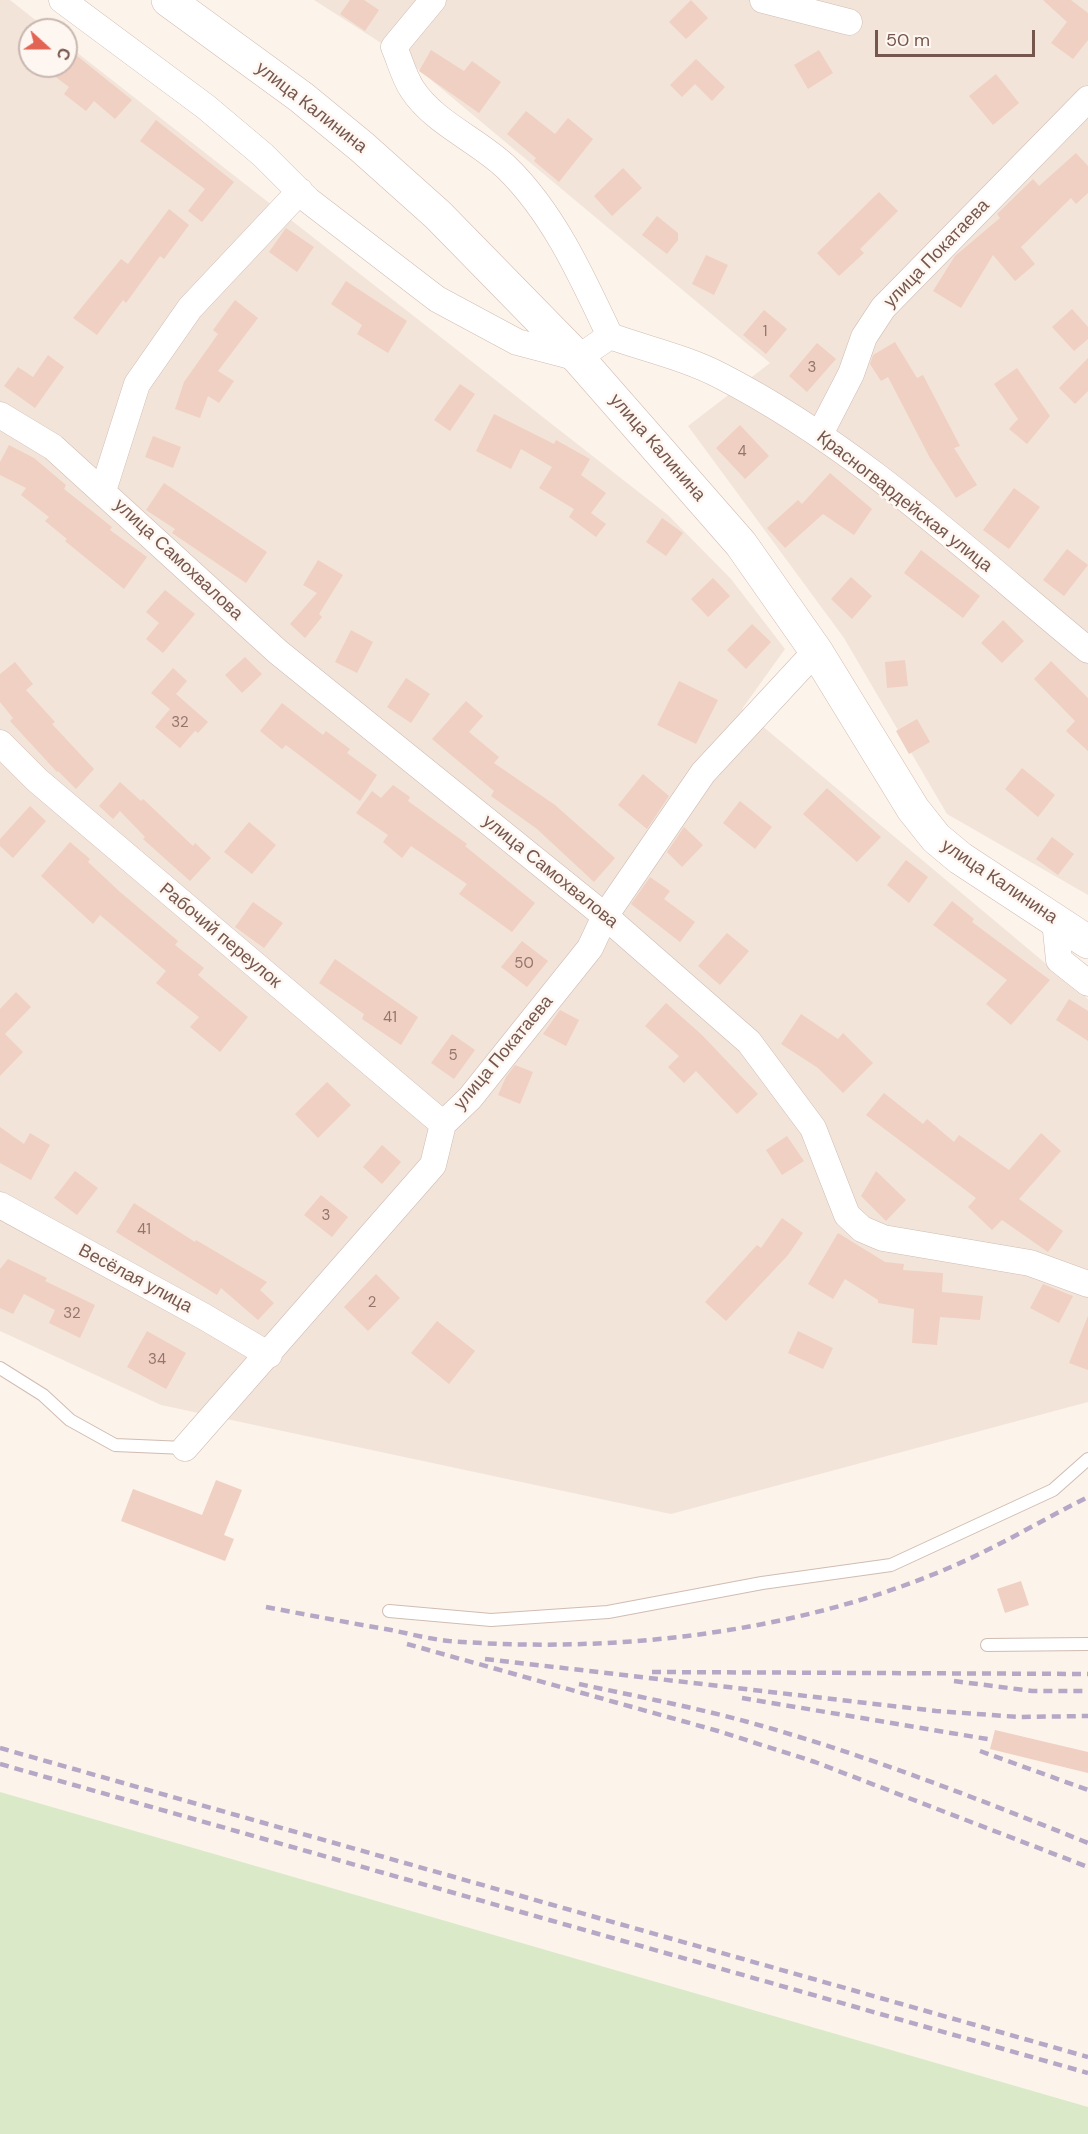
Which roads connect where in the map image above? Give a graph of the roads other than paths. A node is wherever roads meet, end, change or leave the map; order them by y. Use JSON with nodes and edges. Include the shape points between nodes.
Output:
{"nodes":[{"id":1,"x":62,"y":0,"type":"edge"},
{"id":2,"x":168,"y":0,"type":"edge"},
{"id":3,"x":433,"y":0,"type":"edge"},
{"id":4,"x":763,"y":0,"type":"edge"},
{"id":5,"x":849,"y":22,"type":"dead end"},
{"id":6,"x":1088,"y":99,"type":"edge"},
{"id":7,"x":300,"y":191,"type":"junction"},
{"id":8,"x":610,"y":336,"type":"junction"},
{"id":9,"x":578,"y":358,"type":"junction"},
{"id":10,"x":0,"y":415,"type":"edge"},
{"id":11,"x":820,"y":434,"type":"junction"},
{"id":12,"x":103,"y":491,"type":"junction"},
{"id":13,"x":1088,"y":650,"type":"edge"},
{"id":14,"x":816,"y":651,"type":"junction"},
{"id":15,"x":0,"y":743,"type":"edge"},
{"id":16,"x":605,"y":916,"type":"junction"},
{"id":17,"x":1055,"y":921,"type":"junction"},
{"id":18,"x":1088,"y":942,"type":"edge"},
{"id":19,"x":1088,"y":983,"type":"edge"},
{"id":20,"x":443,"y":1124,"type":"junction"},
{"id":21,"x":0,"y":1205,"type":"edge"},
{"id":22,"x":1088,"y":1284,"type":"edge"},
{"id":23,"x":269,"y":1355,"type":"junction"},
{"id":24,"x":0,"y":1368,"type":"edge"},
{"id":25,"x":185,"y":1448,"type":"joint"},
{"id":26,"x":1088,"y":1459,"type":"edge"},
{"id":27,"x":389,"y":1611,"type":"dead end"},
{"id":28,"x":1088,"y":1644,"type":"edge"},
{"id":29,"x":987,"y":1645,"type":"dead end"}],
"edges":[{"from":1,"to":7,"type":"street","via":[[206,107]]},
{"from":2,"to":9,"type":"main road","name":"улица Калинина","via":[[301,97],[362,147],[438,215]]},
{"from":3,"to":8,"type":"street","via":[[394,47],[412,89],[436,116],[493,156],[543,210]]},
{"from":4,"to":5,"type":"street"},
{"from":6,"to":11,"type":"street","name":"улица Покатаева","via":[[883,308],[864,338],[851,374]]},
{"from":7,"to":9,"type":"street","via":[[437,299],[517,342]]},
{"from":7,"to":12,"type":"street","via":[[190,308],[137,384]]},
{"from":8,"to":9,"type":"street"},
{"from":8,"to":11,"type":"street","name":"Красногвардейская улица","via":[[720,375]]},
{"from":9,"to":14,"type":"main road","name":"улица Калинина","via":[[741,544]]},
{"from":10,"to":12,"type":"street","name":"улица Самохвалова","via":[[53,447]]},
{"from":11,"to":13,"type":"street","name":"Красногвардейская улица"},
{"from":12,"to":16,"type":"street","name":"улица Самохвалова","via":[[278,652]]},
{"from":14,"to":16,"type":"street","name":"улица Покатаева","via":[[703,773]]},
{"from":14,"to":17,"type":"main road","name":"улица Калинина","via":[[913,809],[936,838]]},
{"from":15,"to":20,"type":"street","name":"Рабочий переулок","via":[[37,780]]},
{"from":16,"to":20,"type":"street","name":"улица Покатаева","via":[[590,948],[470,1098]]},
{"from":16,"to":22,"type":"street","name":"улица Самохвалова","via":[[749,1042],[813,1128],[847,1215],[862,1229],[883,1238],[1030,1263]]},
{"from":17,"to":18,"type":"main road","name":"улица Калинина"},
{"from":17,"to":19,"type":"street","via":[[1059,960]]},
{"from":20,"to":23,"type":"street","name":"улица Покатаева","via":[[433,1165]]},
{"from":21,"to":23,"type":"street","name":"Весёлая улица"},
{"from":23,"to":25,"type":"street","name":"улица Покатаева"},
{"from":24,"to":25,"type":"lane","via":[[43,1395],[69,1420],[115,1446]]},
{"from":26,"to":27,"type":"lane","via":[[1053,1490],[891,1565],[762,1583],[608,1612],[491,1620]]},
{"from":28,"to":29,"type":"lane"}]}
